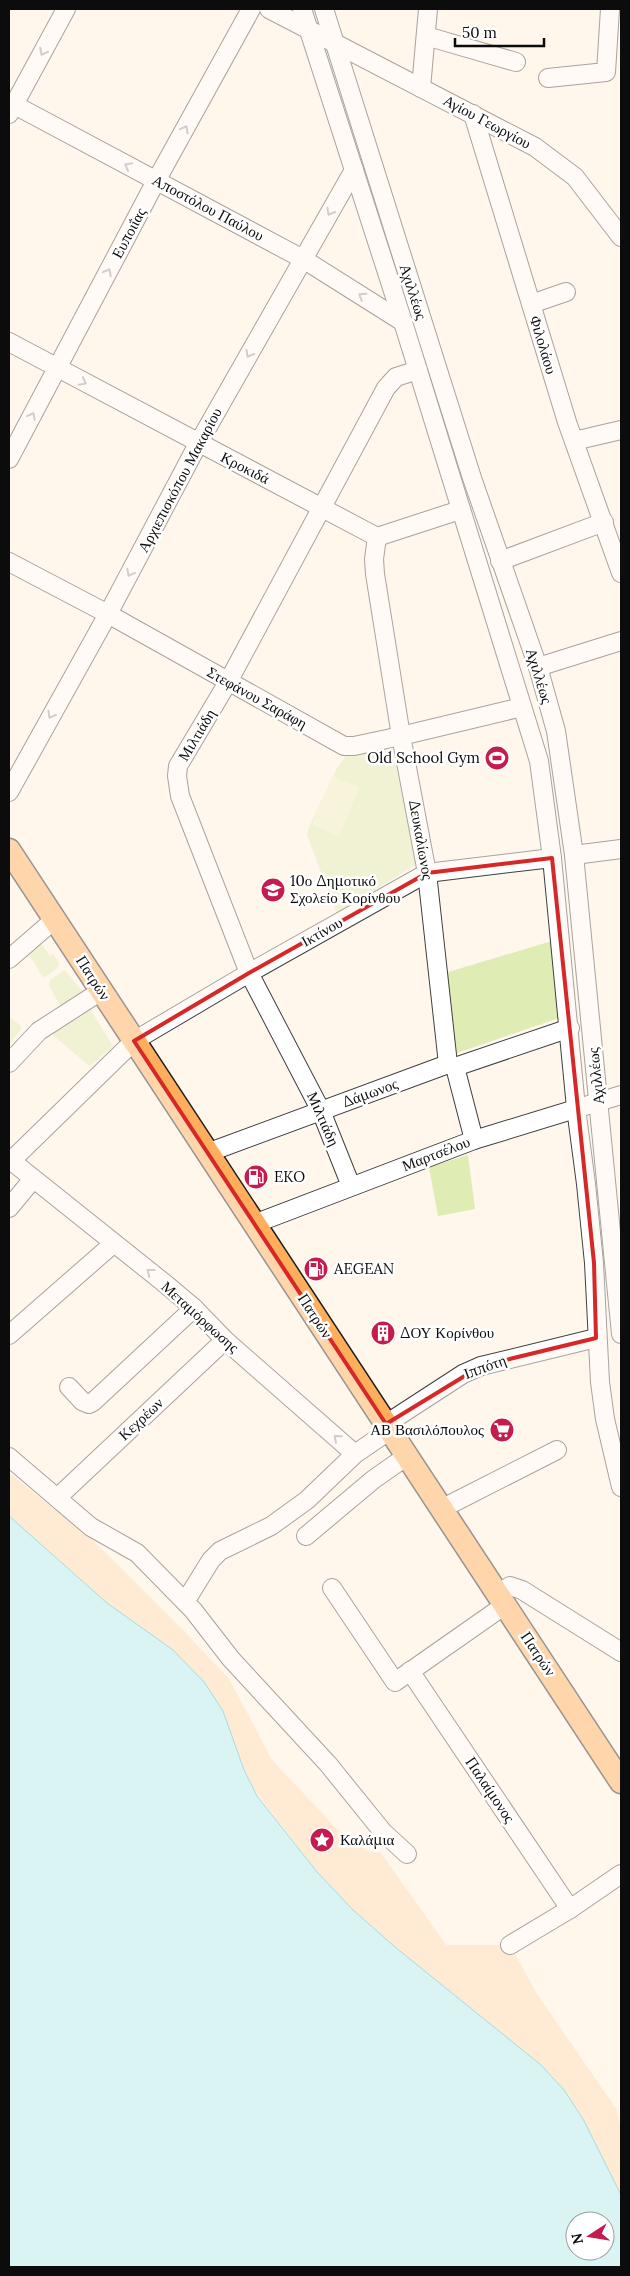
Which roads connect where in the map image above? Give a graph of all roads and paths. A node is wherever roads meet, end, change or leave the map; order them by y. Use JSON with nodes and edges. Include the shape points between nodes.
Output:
{"nodes":[{"id":1,"x":66,"y":9,"type":"edge"},
{"id":2,"x":252,"y":9,"type":"edge"},
{"id":3,"x":269,"y":9,"type":"edge"},
{"id":4,"x":302,"y":9,"type":"edge"},
{"id":5,"x":324,"y":9,"type":"edge"},
{"id":6,"x":428,"y":9,"type":"edge"},
{"id":7,"x":610,"y":9,"type":"edge"},
{"id":8,"x":309,"y":30,"type":"junction"},
{"id":9,"x":426,"y":36,"type":"junction"},
{"id":10,"x":331,"y":42,"type":"junction"},
{"id":11,"x":516,"y":62,"type":"dead end"},
{"id":12,"x":548,"y":78,"type":"dead end"},
{"id":13,"x":421,"y":88,"type":"junction"},
{"id":14,"x":11,"y":107,"type":"edge"},
{"id":15,"x":473,"y":114,"type":"junction"},
{"id":16,"x":354,"y":170,"type":"junction"},
{"id":17,"x":156,"y":181,"type":"junction"},
{"id":18,"x":621,"y":237,"type":"edge"},
{"id":19,"x":303,"y":259,"type":"junction"},
{"id":20,"x":566,"y":292,"type":"dead end"},
{"id":21,"x":531,"y":304,"type":"junction"},
{"id":22,"x":403,"y":322,"type":"junction"},
{"id":23,"x":9,"y":342,"type":"edge"},
{"id":24,"x":57,"y":369,"type":"junction"},
{"id":25,"x":418,"y":370,"type":"junction"},
{"id":26,"x":621,"y":430,"type":"edge"},
{"id":27,"x":574,"y":441,"type":"junction"},
{"id":28,"x":198,"y":444,"type":"junction"},
{"id":29,"x":9,"y":459,"type":"edge"},
{"id":30,"x":322,"y":508,"type":"junction"},
{"id":31,"x":460,"y":510,"type":"junction"},
{"id":32,"x":604,"y":522,"type":"junction"},
{"id":33,"x":377,"y":537,"type":"junction"},
{"id":34,"x":500,"y":561,"type":"junction"},
{"id":35,"x":9,"y":562,"type":"edge"},
{"id":36,"x":621,"y":573,"type":"edge"},
{"id":37,"x":108,"y":614,"type":"junction"},
{"id":38,"x":621,"y":642,"type":"edge"},
{"id":39,"x":538,"y":667,"type":"junction"},
{"id":40,"x":228,"y":682,"type":"junction"},
{"id":41,"x":522,"y":707,"type":"junction"},
{"id":42,"x":401,"y":736,"type":"junction"},
{"id":43,"x":9,"y":792,"type":"edge"},
{"id":44,"x":621,"y":849,"type":"edge"},
{"id":45,"x":9,"y":850,"type":"edge"},
{"id":46,"x":574,"y":855,"type":"junction"},
{"id":47,"x":552,"y":858,"type":"junction"},
{"id":48,"x":427,"y":873,"type":"junction"},
{"id":49,"x":54,"y":920,"type":"junction"},
{"id":50,"x":9,"y":959,"type":"edge"},
{"id":51,"x":249,"y":973,"type":"junction"},
{"id":52,"x":101,"y":991,"type":"junction"},
{"id":53,"x":570,"y":1028,"type":"junction"},
{"id":54,"x":134,"y":1041,"type":"junction"},
{"id":55,"x":9,"y":1063,"type":"edge"},
{"id":56,"x":451,"y":1066,"type":"junction"},
{"id":57,"x":621,"y":1095,"type":"edge"},
{"id":58,"x":599,"y":1101,"type":"junction"},
{"id":59,"x":576,"y":1108,"type":"junction"},
{"id":60,"x":321,"y":1111,"type":"junction"},
{"id":61,"x":474,"y":1140,"type":"junction"},
{"id":62,"x":207,"y":1153,"type":"junction"},
{"id":63,"x":10,"y":1160,"type":"edge"},
{"id":64,"x":33,"y":1179,"type":"junction"},
{"id":65,"x":351,"y":1186,"type":"junction"},
{"id":66,"x":9,"y":1208,"type":"edge"},
{"id":67,"x":254,"y":1224,"type":"junction"},
{"id":68,"x":113,"y":1244,"type":"junction"},
{"id":69,"x":194,"y":1308,"type":"junction"},
{"id":70,"x":621,"y":1334,"type":"edge"},
{"id":71,"x":9,"y":1335,"type":"edge"},
{"id":72,"x":596,"y":1338,"type":"junction"},
{"id":73,"x":225,"y":1340,"type":"junction"},
{"id":74,"x":69,"y":1387,"type":"dead end"},
{"id":75,"x":388,"y":1427,"type":"junction"},
{"id":76,"x":557,"y":1450,"type":"dead end"},
{"id":77,"x":355,"y":1454,"type":"junction"},
{"id":78,"x":407,"y":1456,"type":"junction"},
{"id":79,"x":9,"y":1457,"type":"edge"},
{"id":80,"x":621,"y":1487,"type":"edge"},
{"id":81,"x":57,"y":1498,"type":"junction"},
{"id":82,"x":441,"y":1508,"type":"junction"},
{"id":83,"x":306,"y":1536,"type":"dead end"},
{"id":84,"x":332,"y":1588,"type":"dead end"},
{"id":85,"x":184,"y":1602,"type":"junction"},
{"id":86,"x":503,"y":1602,"type":"junction"},
{"id":87,"x":621,"y":1652,"type":"edge"},
{"id":88,"x":410,"y":1671,"type":"junction"},
{"id":89,"x":621,"y":1782,"type":"edge"},
{"id":90,"x":407,"y":1854,"type":"dead end"},
{"id":91,"x":621,"y":1874,"type":"edge"},
{"id":92,"x":570,"y":1909,"type":"junction"},
{"id":93,"x":510,"y":1945,"type":"dead end"}],
"edges":[{"from":1,"to":14,"type":"street","one_way":true},
{"from":17,"to":2,"type":"street","name":"Ευποιΐας","one_way":true},
{"from":3,"to":8,"type":"street","name":"Αγίου Γεωργίου"},
{"from":4,"to":8,"type":"street","name":"Αχιλλέως"},
{"from":5,"to":10,"type":"street","name":"Αχιλλέως"},
{"from":6,"to":9,"type":"street"},
{"from":7,"to":12,"type":"street","via":[[606,72]]},
{"from":8,"to":10,"type":"street","name":"Αγίου Γεωργίου"},
{"from":8,"to":16,"type":"street","name":"Αχιλλέως"},
{"from":9,"to":11,"type":"street"},
{"from":9,"to":13,"type":"street"},
{"from":10,"to":13,"type":"street","name":"Αγίου Γεωργίου"},
{"from":10,"to":34,"type":"street","name":"Αχιλλέως"},
{"from":13,"to":15,"type":"street","name":"Αγίου Γεωργίου"},
{"from":17,"to":14,"type":"street","name":"Αποστόλου Παύλου","one_way":true},
{"from":15,"to":18,"type":"street","name":"Αγίου Γεωργίου","via":[[535,147],[575,177]]},
{"from":15,"to":21,"type":"street","name":"Φιλολάου"},
{"from":16,"to":19,"type":"street","name":"Αρχιεπισκόπου Μακαρίου","one_way":true},
{"from":16,"to":22,"type":"street","name":"Αχιλλέως"},
{"from":17,"to":19,"type":"street","name":"Αποστόλου Παύλου"},
{"from":24,"to":17,"type":"street","name":"Ευποιΐας","one_way":true},
{"from":22,"to":19,"type":"street","name":"Αποστόλου Παύλου","one_way":true},
{"from":19,"to":28,"type":"street","name":"Αρχιεπισκόπου Μακαρίου","one_way":true},
{"from":20,"to":21,"type":"street"},
{"from":21,"to":27,"type":"street","name":"Φιλολάου"},
{"from":22,"to":25,"type":"street","name":"Αχιλλέως"},
{"from":23,"to":24,"type":"street","name":"Κροκιδά"},
{"from":24,"to":28,"type":"street","name":"Κροκιδά","one_way":true},
{"from":29,"to":24,"type":"street","name":"Ευποιΐας","one_way":true},
{"from":25,"to":30,"type":"street","name":"Μιλτιάδη","via":[[396,377],[386,388]]},
{"from":25,"to":31,"type":"street","name":"Αχιλλέως"},
{"from":26,"to":27,"type":"street"},
{"from":27,"to":32,"type":"street","name":"Φιλολάου"},
{"from":28,"to":30,"type":"street","name":"Κροκιδά"},
{"from":28,"to":37,"type":"street","name":"Αρχιεπισκόπου Μακαρίου","one_way":true},
{"from":30,"to":33,"type":"street","name":"Κροκιδά"},
{"from":30,"to":40,"type":"street","name":"Μιλτιάδη"},
{"from":31,"to":33,"type":"street"},
{"from":31,"to":41,"type":"street","name":"Αχιλλέως"},
{"from":32,"to":34,"type":"street"},
{"from":32,"to":36,"type":"street","name":"Φιλολάου"},
{"from":33,"to":42,"type":"street","name":"Δευκαλίωνος","via":[[375,574]]},
{"from":34,"to":39,"type":"street","name":"Αχιλλέως"},
{"from":35,"to":37,"type":"street","name":"Στεφάνου Σαράφη"},
{"from":37,"to":40,"type":"street","name":"Στεφάνου Σαράφη"},
{"from":37,"to":43,"type":"street","name":"Αρχιεπισκόπου Μακαρίου","one_way":true},
{"from":38,"to":39,"type":"street"},
{"from":39,"to":46,"type":"street","name":"Αχιλλέως","via":[[556,731]]},
{"from":40,"to":42,"type":"street","name":"Στεφάνου Σαράφη","via":[[344,746]]},
{"from":40,"to":51,"type":"street","name":"Μιλτιάδη","via":[[178,766],[177,788]]},
{"from":41,"to":42,"type":"street","name":"Στεφάνου Σαράφη"},
{"from":41,"to":47,"type":"street","name":"Αχιλλέως","via":[[542,777]]},
{"from":42,"to":48,"type":"street","name":"Δευκαλίωνος"},
{"from":44,"to":46,"type":"street"},
{"from":45,"to":49,"type":"main road","name":"Πατρών"},
{"from":46,"to":58,"type":"street","name":"Αχιλλέως"},
{"from":47,"to":48,"type":"street","name":"Ικτίνου"},
{"from":47,"to":53,"type":"street","name":"Αχιλλέως"},
{"from":48,"to":51,"type":"street","name":"Ικτίνου"},
{"from":48,"to":56,"type":"street","name":"Δευκαλίωνος"},
{"from":49,"to":50,"type":"street"},
{"from":49,"to":52,"type":"main road","name":"Πατρών"},
{"from":51,"to":54,"type":"street","name":"Ικτίνου"},
{"from":51,"to":60,"type":"street","name":"Μιλτιάδη"},
{"from":52,"to":54,"type":"main road","name":"Πατρών"},
{"from":52,"to":55,"type":"street","via":[[39,1031]]},
{"from":53,"to":56,"type":"street","name":"Δάμωνος"},
{"from":53,"to":59,"type":"street","name":"Αχιλλέως"},
{"from":54,"to":62,"type":"main road","name":"Πατρών"},
{"from":54,"to":63,"type":"street","name":"Ικτίνου"},
{"from":56,"to":60,"type":"street","name":"Δάμωνος"},
{"from":56,"to":61,"type":"street","name":"Δευκαλίωνος"},
{"from":57,"to":58,"type":"street","name":"Μαρτσέλου"},
{"from":58,"to":59,"type":"street","name":"Μαρτσέλου"},
{"from":58,"to":70,"type":"street","name":"Αχιλλέως"},
{"from":59,"to":61,"type":"street","name":"Μαρτσέλου"},
{"from":59,"to":72,"type":"street","name":"Αχιλλέως","via":[[592,1243]]},
{"from":60,"to":62,"type":"street","name":"Δάμωνος"},
{"from":60,"to":65,"type":"street","name":"Μιλτιάδη"},
{"from":61,"to":65,"type":"street","name":"Μαρτσέλου"},
{"from":62,"to":67,"type":"main road","name":"Πατρών"},
{"from":63,"to":64,"type":"street","name":"Μεταμόρφωσης"},
{"from":64,"to":66,"type":"street"},
{"from":64,"to":68,"type":"street","name":"Μεταμόρφωσης"},
{"from":65,"to":67,"type":"street","name":"Μαρτσέλου"},
{"from":67,"to":75,"type":"main road","name":"Πατρών"},
{"from":69,"to":68,"type":"street","name":"Μεταμόρφωσης","one_way":true},
{"from":68,"to":71,"type":"street"},
{"from":69,"to":73,"type":"street","name":"Μεταμόρφωσης"},
{"from":69,"to":74,"type":"street","via":[[93,1402],[82,1401]]},
{"from":72,"to":75,"type":"street","name":"Ιππότη","via":[[481,1366],[463,1374]]},
{"from":72,"to":80,"type":"street","name":"Αχιλλέως","via":[[605,1419]]},
{"from":77,"to":73,"type":"street","name":"Μεταμόρφωσης","one_way":true},
{"from":73,"to":81,"type":"street","name":"Κεχρέων"},
{"from":75,"to":77,"type":"street"},
{"from":75,"to":78,"type":"main road","name":"Πατρών"},
{"from":76,"to":82,"type":"street"},
{"from":77,"to":85,"type":"street","via":[[307,1500],[271,1526],[220,1551]]},
{"from":78,"to":82,"type":"main road","name":"Πατρών"},
{"from":78,"to":83,"type":"street"},
{"from":79,"to":81,"type":"street"},
{"from":81,"to":85,"type":"street","via":[[100,1534],[136,1554]]},
{"from":82,"to":86,"type":"main road","name":"Πατρών"},
{"from":84,"to":88,"type":"street","via":[[395,1682]]},
{"from":85,"to":90,"type":"street","via":[[231,1659],[328,1764],[383,1832]]},
{"from":86,"to":87,"type":"street","via":[[510,1586],[522,1590]]},
{"from":86,"to":88,"type":"street"},
{"from":86,"to":89,"type":"main road","name":"Πατρών"},
{"from":88,"to":92,"type":"street","name":"Παλαίμονος"},
{"from":91,"to":92,"type":"street"},
{"from":92,"to":93,"type":"street"}]}
